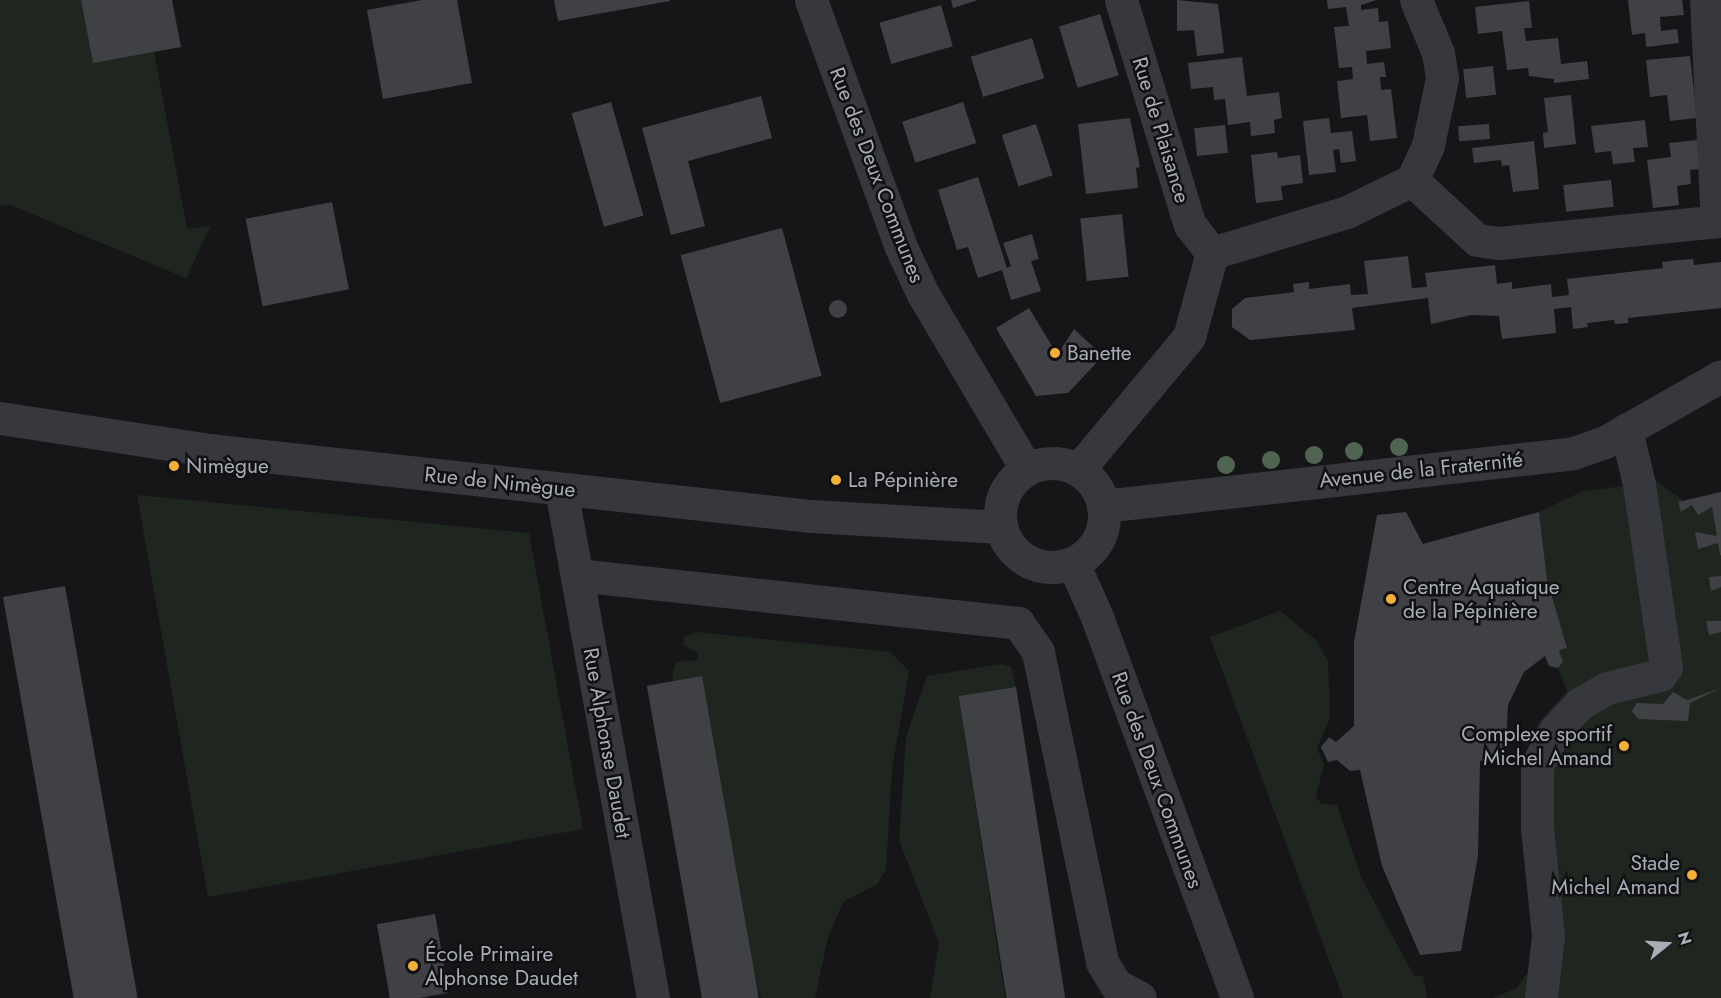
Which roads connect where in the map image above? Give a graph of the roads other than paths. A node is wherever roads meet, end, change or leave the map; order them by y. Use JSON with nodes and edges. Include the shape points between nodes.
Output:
{"nodes":[{"id":1,"x":811,"y":0,"type":"edge"},
{"id":2,"x":1121,"y":0,"type":"edge"},
{"id":3,"x":1416,"y":0,"type":"edge"},
{"id":4,"x":1707,"y":0,"type":"edge"},
{"id":5,"x":1412,"y":180,"type":"junction"},
{"id":6,"x":1719,"y":221,"type":"edge"},
{"id":7,"x":1212,"y":253,"type":"junction"},
{"id":8,"x":1721,"y":376,"type":"edge"},
{"id":9,"x":0,"y":418,"type":"edge"},
{"id":10,"x":1626,"y":430,"type":"junction"},
{"id":11,"x":1027,"y":470,"type":"junction"},
{"id":12,"x":1078,"y":470,"type":"junction"},
{"id":13,"x":561,"y":489,"type":"junction"},
{"id":14,"x":1103,"y":506,"type":"junction"},
{"id":15,"x":1002,"y":527,"type":"junction"},
{"id":16,"x":1073,"y":563,"type":"junction"},
{"id":17,"x":577,"y":575,"type":"junction"},
{"id":18,"x":653,"y":998,"type":"edge"},
{"id":19,"x":1140,"y":998,"type":"edge"},
{"id":20,"x":1237,"y":998,"type":"edge"},
{"id":21,"x":1541,"y":998,"type":"edge"}],
"edges":[{"from":1,"to":11,"type":"street","name":"Rue des Deux Communes","via":[[900,245],[923,294]]},
{"from":2,"to":7,"type":"street","name":"Rue de Plaisance","via":[[1190,225]]},
{"from":3,"to":5,"type":"street","via":[[1438,53],[1442,78],[1428,145]]},
{"from":4,"to":6,"type":"street"},
{"from":5,"to":6,"type":"street","via":[[1477,240],[1499,243]]},
{"from":5,"to":7,"type":"street","via":[[1347,212]]},
{"from":7,"to":12,"type":"street","via":[[1189,337]]},
{"from":8,"to":10,"type":"street","name":"Avenue de la Fraternité"},
{"from":9,"to":13,"type":"street","name":"Rue de Nimègue","via":[[210,450]]},
{"from":10,"to":14,"type":"street","name":"Avenue de la Fraternité","via":[[1574,453]]},
{"from":10,"to":21,"type":"street","via":[[1641,496],[1666,667],[1660,675],[1607,688],[1578,704],[1556,729],[1537,765],[1536,828],[1548,936]]},
{"from":11,"to":12,"type":"street","via":[[1055,463]]},
{"from":11,"to":15,"type":"street","via":[[1007,489],[1001,505]]},
{"from":12,"to":14,"type":"street","via":[[1096,488]]},
{"from":13,"to":15,"type":"street","name":"Rue de Nimègue","via":[[811,516]]},
{"from":13,"to":17,"type":"street","name":"Rue Alphonse Daudet"},
{"from":14,"to":16,"type":"street","via":[[1097,541]]},
{"from":15,"to":16,"type":"street","via":[[1014,550],[1025,559],[1041,566]]},
{"from":16,"to":20,"type":"street","name":"Rue des Deux Communes","via":[[1094,608]]},
{"from":17,"to":18,"type":"street","name":"Rue Alphonse Daudet"},
{"from":17,"to":19,"type":"street","via":[[1018,623],[1038,652],[1102,962],[1116,985]]}]}
